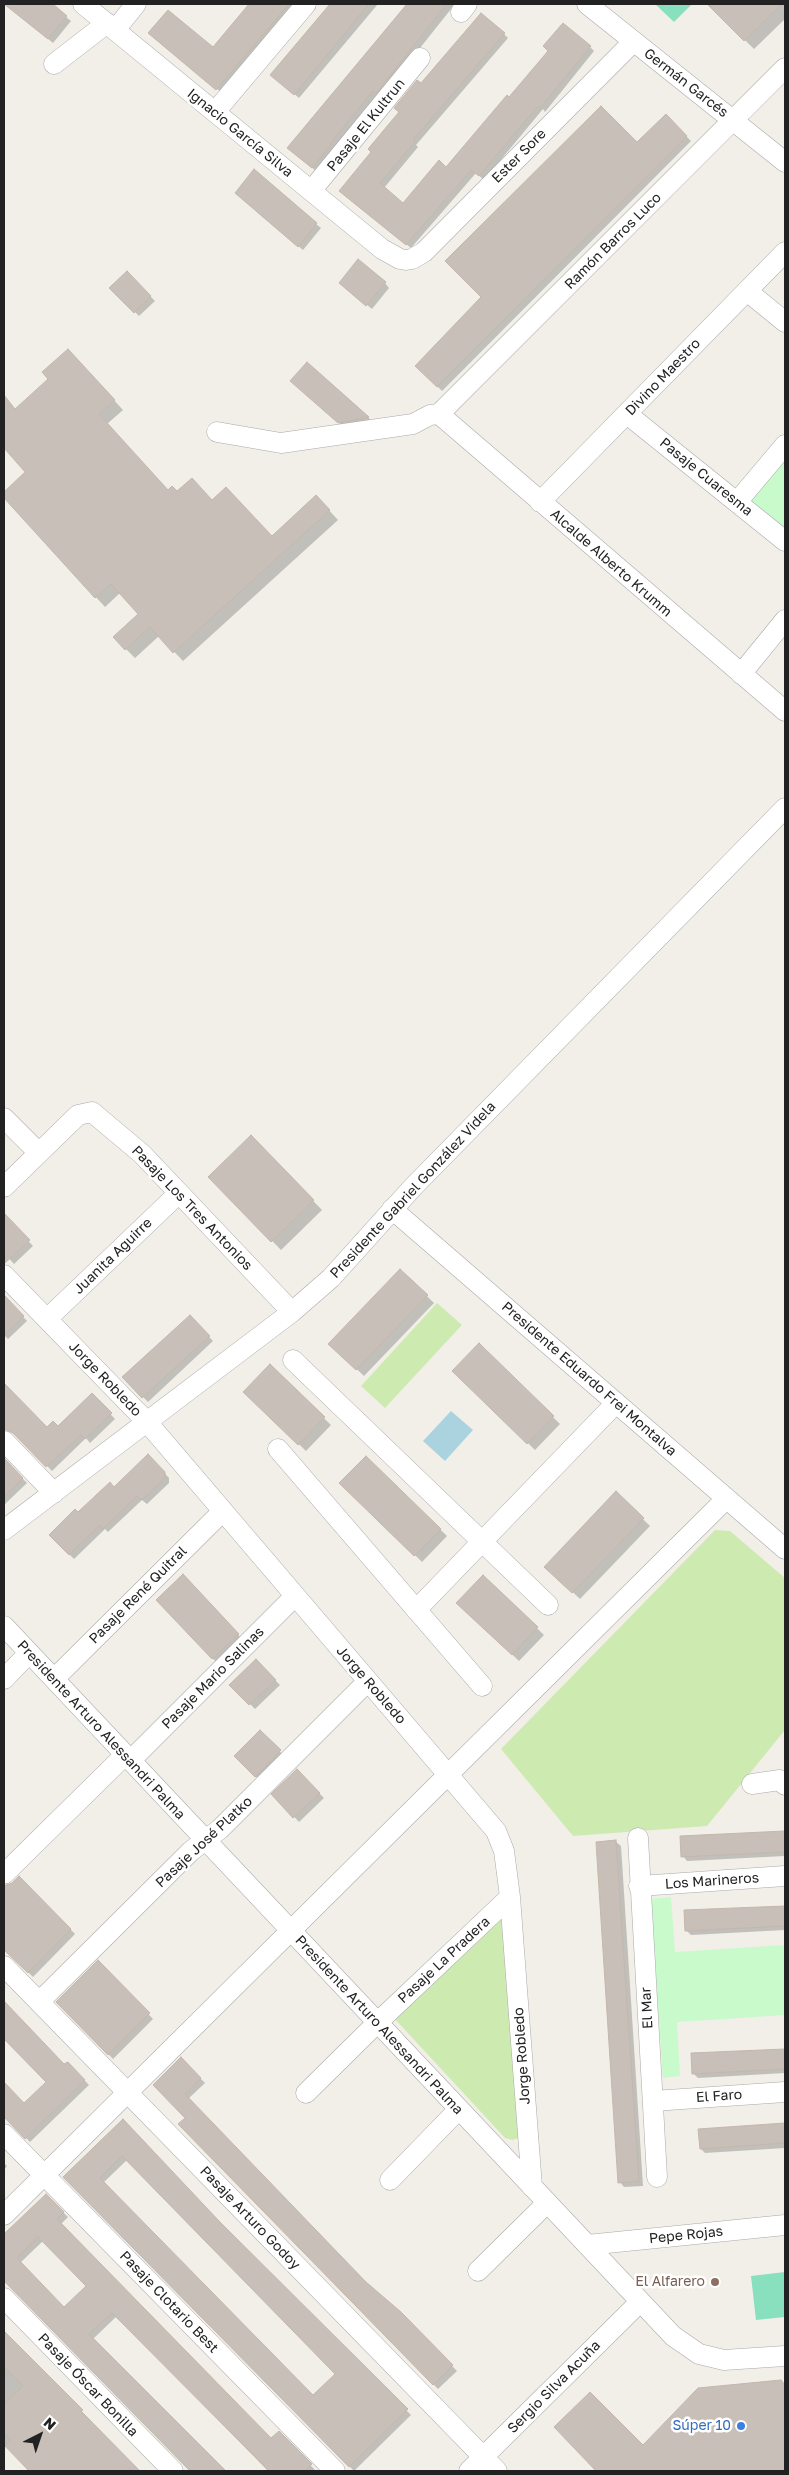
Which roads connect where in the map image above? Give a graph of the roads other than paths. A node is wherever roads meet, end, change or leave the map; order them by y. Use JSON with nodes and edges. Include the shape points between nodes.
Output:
{"nodes":[{"id":1,"x":83,"y":4,"type":"edge"},
{"id":2,"x":136,"y":4,"type":"edge"},
{"id":3,"x":306,"y":4,"type":"edge"},
{"id":4,"x":587,"y":4,"type":"edge"},
{"id":5,"x":111,"y":26,"type":"junction"},
{"id":6,"x":633,"y":42,"type":"junction"},
{"id":7,"x":420,"y":58,"type":"dead end"},
{"id":8,"x":54,"y":64,"type":"dead end"},
{"id":9,"x":785,"y":68,"type":"edge"},
{"id":10,"x":215,"y":112,"type":"junction"},
{"id":11,"x":734,"y":120,"type":"junction"},
{"id":12,"x":785,"y":162,"type":"edge"},
{"id":13,"x":311,"y":191,"type":"junction"},
{"id":14,"x":785,"y":252,"type":"edge"},
{"id":15,"x":400,"y":260,"type":"joint"},
{"id":16,"x":747,"y":291,"type":"junction"},
{"id":17,"x":785,"y":322,"type":"edge"},
{"id":18,"x":439,"y":414,"type":"junction"},
{"id":19,"x":627,"y":414,"type":"junction"},
{"id":20,"x":217,"y":432,"type":"dead end"},
{"id":21,"x":785,"y":446,"type":"edge"},
{"id":22,"x":540,"y":502,"type":"junction"},
{"id":23,"x":737,"y":502,"type":"junction"},
{"id":24,"x":785,"y":541,"type":"edge"},
{"id":25,"x":785,"y":620,"type":"edge"},
{"id":26,"x":741,"y":674,"type":"junction"},
{"id":27,"x":785,"y":711,"type":"edge"},
{"id":28,"x":785,"y":808,"type":"edge"},
{"id":29,"x":4,"y":1118,"type":"edge"},
{"id":30,"x":39,"y":1153,"type":"junction"},
{"id":31,"x":4,"y":1187,"type":"edge"},
{"id":32,"x":179,"y":1193,"type":"junction"},
{"id":33,"x":392,"y":1209,"type":"junction"},
{"id":34,"x":4,"y":1275,"type":"edge"},
{"id":35,"x":292,"y":1312,"type":"junction"},
{"id":36,"x":47,"y":1319,"type":"junction"},
{"id":37,"x":293,"y":1360,"type":"dead end"},
{"id":38,"x":616,"y":1402,"type":"junction"},
{"id":39,"x":147,"y":1422,"type":"junction"},
{"id":40,"x":4,"y":1441,"type":"edge"},
{"id":41,"x":278,"y":1449,"type":"dead end"},
{"id":42,"x":54,"y":1493,"type":"junction"},
{"id":43,"x":726,"y":1498,"type":"junction"},
{"id":44,"x":223,"y":1511,"type":"junction"},
{"id":45,"x":4,"y":1530,"type":"edge"},
{"id":46,"x":482,"y":1542,"type":"junction"},
{"id":47,"x":785,"y":1550,"type":"edge"},
{"id":48,"x":295,"y":1596,"type":"junction"},
{"id":49,"x":548,"y":1605,"type":"dead end"},
{"id":50,"x":416,"y":1610,"type":"junction"},
{"id":51,"x":4,"y":1626,"type":"edge"},
{"id":52,"x":30,"y":1653,"type":"junction"},
{"id":53,"x":4,"y":1679,"type":"edge"},
{"id":54,"x":54,"y":1679,"type":"junction"},
{"id":55,"x":368,"y":1681,"type":"junction"},
{"id":56,"x":482,"y":1686,"type":"dead end"},
{"id":57,"x":128,"y":1758,"type":"junction"},
{"id":58,"x":448,"y":1775,"type":"junction"},
{"id":59,"x":752,"y":1784,"type":"dead end"},
{"id":60,"x":785,"y":1785,"type":"edge"},
{"id":61,"x":638,"y":1838,"type":"dead end"},
{"id":62,"x":205,"y":1840,"type":"junction"},
{"id":63,"x":4,"y":1874,"type":"edge"},
{"id":64,"x":785,"y":1876,"type":"edge"},
{"id":65,"x":640,"y":1886,"type":"junction"},
{"id":66,"x":510,"y":1897,"type":"junction"},
{"id":67,"x":290,"y":1931,"type":"junction"},
{"id":68,"x":4,"y":1966,"type":"edge"},
{"id":69,"x":39,"y":2002,"type":"junction"},
{"id":70,"x":377,"y":2022,"type":"junction"},
{"id":71,"x":128,"y":2092,"type":"junction"},
{"id":72,"x":785,"y":2092,"type":"edge"},
{"id":73,"x":306,"y":2093,"type":"dead end"},
{"id":74,"x":653,"y":2101,"type":"junction"},
{"id":75,"x":459,"y":2110,"type":"junction"},
{"id":76,"x":4,"y":2134,"type":"edge"},
{"id":77,"x":44,"y":2175,"type":"junction"},
{"id":78,"x":657,"y":2177,"type":"dead end"},
{"id":79,"x":390,"y":2180,"type":"dead end"},
{"id":80,"x":532,"y":2187,"type":"junction"},
{"id":81,"x":547,"y":2203,"type":"junction"},
{"id":82,"x":4,"y":2215,"type":"edge"},
{"id":83,"x":785,"y":2225,"type":"edge"},
{"id":84,"x":587,"y":2245,"type":"junction"},
{"id":85,"x":478,"y":2271,"type":"dead end"},
{"id":86,"x":4,"y":2298,"type":"edge"},
{"id":87,"x":640,"y":2302,"type":"junction"},
{"id":88,"x":785,"y":2356,"type":"edge"},
{"id":89,"x":490,"y":2464,"type":"edge"},
{"id":90,"x":173,"y":2471,"type":"edge"},
{"id":91,"x":335,"y":2471,"type":"edge"},
{"id":92,"x":469,"y":2471,"type":"edge"}],
"edges":[{"from":1,"to":5,"type":"street","name":"Ignacio García Silva"},
{"from":2,"to":5,"type":"street"},
{"from":3,"to":10,"type":"street"},
{"from":4,"to":6,"type":"street","name":"Germán Garcés"},
{"from":5,"to":8,"type":"street"},
{"from":5,"to":10,"type":"street","name":"Ignacio García Silva"},
{"from":6,"to":11,"type":"street","name":"Germán Garcés"},
{"from":6,"to":15,"type":"street","name":"Ester Sore","via":[[424,252],[412,259]]},
{"from":7,"to":13,"type":"street","name":"Pasaje El Kultrun"},
{"from":9,"to":11,"type":"street","name":"Ramón Barros Luco"},
{"from":10,"to":13,"type":"street","name":"Ignacio García Silva"},
{"from":11,"to":12,"type":"street","name":"Germán Garcés"},
{"from":11,"to":18,"type":"street","name":"Ramón Barros Luco"},
{"from":13,"to":15,"type":"street","name":"Ignacio García Silva"},
{"from":14,"to":16,"type":"street","name":"Divino Maestro"},
{"from":16,"to":17,"type":"street"},
{"from":16,"to":19,"type":"street","name":"Divino Maestro"},
{"from":18,"to":20,"type":"street","via":[[413,424],[282,442]]},
{"from":18,"to":22,"type":"street","name":"Alcalde Alberto Krumm"},
{"from":19,"to":22,"type":"street","name":"Divino Maestro"},
{"from":19,"to":23,"type":"street","name":"Pasaje Cuaresma"},
{"from":21,"to":23,"type":"street"},
{"from":22,"to":26,"type":"street","name":"Alcalde Alberto Krumm"},
{"from":23,"to":24,"type":"street","name":"Pasaje Cuaresma"},
{"from":25,"to":26,"type":"street"},
{"from":26,"to":27,"type":"street","name":"Alcalde Alberto Krumm"},
{"from":28,"to":33,"type":"street","name":"Presidente Gabriel González Videla"},
{"from":29,"to":30,"type":"street"},
{"from":30,"to":31,"type":"street"},
{"from":30,"to":32,"type":"street","name":"Pasaje Los Tres Antonios","via":[[78,1115],[86,1111],[97,1114]]},
{"from":32,"to":35,"type":"street","name":"Pasaje Los Tres Antonios"},
{"from":32,"to":36,"type":"street","name":"Juanita Aguirre"},
{"from":33,"to":35,"type":"street","name":"Presidente Gabriel González Videla","via":[[331,1278]]},
{"from":33,"to":38,"type":"street","name":"Presidente Eduardo Frei Montalva"},
{"from":34,"to":36,"type":"street","name":"Jorge Robledo"},
{"from":35,"to":39,"type":"street","name":"Presidente Gabriel González Videla"},
{"from":36,"to":39,"type":"street","name":"Jorge Robledo"},
{"from":37,"to":46,"type":"street"},
{"from":38,"to":43,"type":"street","name":"Presidente Eduardo Frei Montalva"},
{"from":38,"to":46,"type":"street"},
{"from":39,"to":42,"type":"street","name":"Presidente Gabriel González Videla"},
{"from":39,"to":44,"type":"street","name":"Jorge Robledo"},
{"from":40,"to":42,"type":"street"},
{"from":41,"to":50,"type":"street"},
{"from":42,"to":45,"type":"street","name":"Presidente Gabriel González Videla"},
{"from":43,"to":47,"type":"street","name":"Presidente Eduardo Frei Montalva"},
{"from":43,"to":58,"type":"street"},
{"from":44,"to":48,"type":"street","name":"Jorge Robledo"},
{"from":44,"to":54,"type":"street","name":"Pasaje René Quitral"},
{"from":46,"to":49,"type":"street"},
{"from":46,"to":50,"type":"street"},
{"from":48,"to":55,"type":"street","name":"Jorge Robledo"},
{"from":48,"to":57,"type":"street","name":"Pasaje Mario Salinas"},
{"from":50,"to":56,"type":"street"},
{"from":51,"to":52,"type":"street","name":"Presidente Arturo Alessandri Palma"},
{"from":52,"to":53,"type":"street"},
{"from":52,"to":54,"type":"street","name":"Presidente Arturo Alessandri Palma"},
{"from":54,"to":57,"type":"street","name":"Presidente Arturo Alessandri Palma"},
{"from":55,"to":58,"type":"street","name":"Jorge Robledo"},
{"from":55,"to":62,"type":"street","name":"Pasaje José Platko","via":[[220,1829]]},
{"from":57,"to":62,"type":"street","name":"Presidente Arturo Alessandri Palma"},
{"from":57,"to":63,"type":"street","name":"Pasaje Mario Salinas"},
{"from":58,"to":66,"type":"street","name":"Jorge Robledo","via":[[500,1840]]},
{"from":58,"to":67,"type":"street"},
{"from":59,"to":60,"type":"street","via":[[780,1780]]},
{"from":61,"to":65,"type":"street","name":"El Mar"},
{"from":62,"to":67,"type":"street","name":"Presidente Arturo Alessandri Palma"},
{"from":62,"to":69,"type":"street","name":"Pasaje José Platko"},
{"from":64,"to":65,"type":"street","name":"Los Marineros"},
{"from":65,"to":74,"type":"street","name":"El Mar"},
{"from":66,"to":70,"type":"street","name":"Pasaje La Pradera"},
{"from":66,"to":80,"type":"street","name":"Jorge Robledo"},
{"from":67,"to":70,"type":"street","name":"Presidente Arturo Alessandri Palma"},
{"from":67,"to":71,"type":"street"},
{"from":68,"to":69,"type":"street","name":"Pasaje Arturo Godoy"},
{"from":69,"to":71,"type":"street","name":"Pasaje Arturo Godoy"},
{"from":70,"to":73,"type":"street","name":"Pasaje La Pradera"},
{"from":70,"to":75,"type":"street","name":"Presidente Arturo Alessandri Palma"},
{"from":71,"to":77,"type":"street"},
{"from":71,"to":89,"type":"street","name":"Pasaje Arturo Godoy"},
{"from":72,"to":74,"type":"street","name":"El Faro"},
{"from":74,"to":78,"type":"street","name":"El Mar"},
{"from":75,"to":79,"type":"street"},
{"from":75,"to":80,"type":"street","name":"Presidente Arturo Alessandri Palma"},
{"from":76,"to":77,"type":"street","name":"Pasaje Clotario Best"},
{"from":77,"to":82,"type":"street"},
{"from":77,"to":91,"type":"street","name":"Pasaje Clotario Best"},
{"from":80,"to":81,"type":"street","name":"Presidente Arturo Alessandri Palma"},
{"from":81,"to":84,"type":"street","name":"Presidente Arturo Alessandri Palma"},
{"from":81,"to":85,"type":"street"},
{"from":83,"to":84,"type":"street","name":"Pepe Rojas"},
{"from":84,"to":87,"type":"street","name":"Presidente Arturo Alessandri Palma"},
{"from":86,"to":90,"type":"street","name":"Pasaje Óscar Bonilla"},
{"from":87,"to":88,"type":"street","name":"Presidente Arturo Alessandri Palma","via":[[672,2336],[699,2354],[724,2360]]},
{"from":87,"to":89,"type":"street","name":"Sergio Silva Acuña"},
{"from":89,"to":92,"type":"street","name":"Sergio Silva Acuña"}]}
